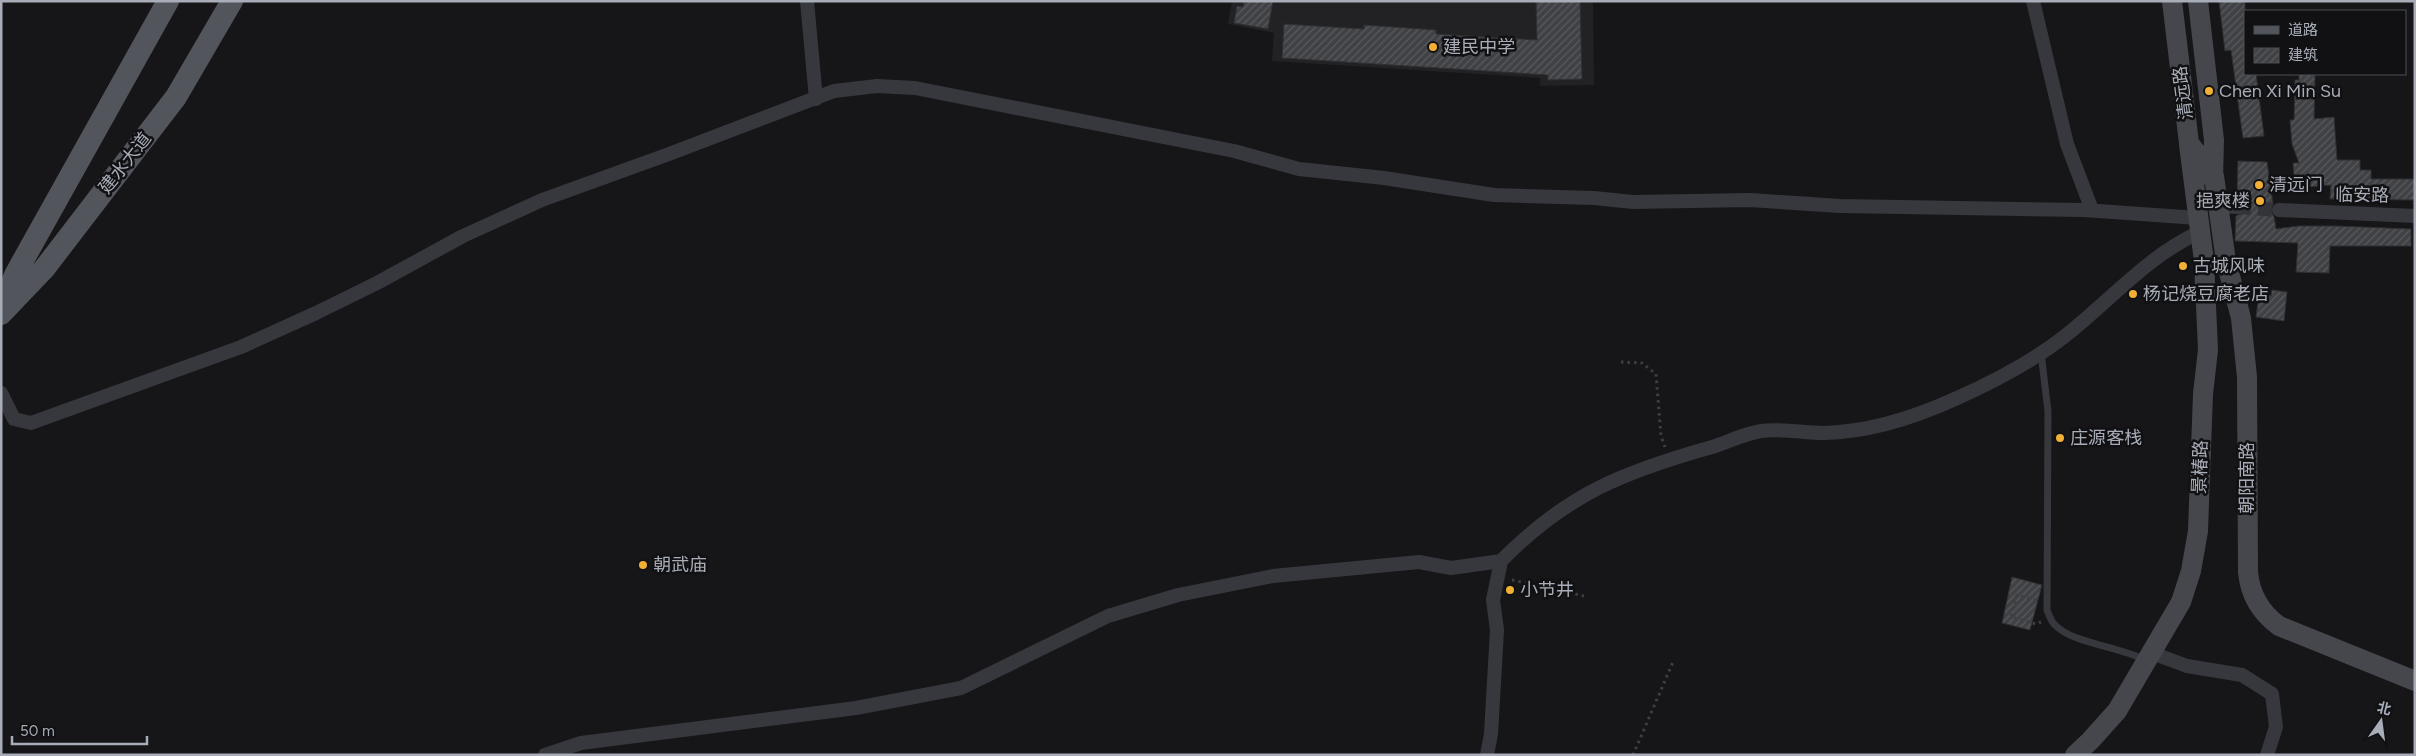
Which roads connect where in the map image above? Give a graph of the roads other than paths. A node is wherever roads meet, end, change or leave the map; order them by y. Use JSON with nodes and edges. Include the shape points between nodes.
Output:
{"nodes":[{"id":1,"x":168,"y":1,"type":"edge"},
{"id":2,"x":232,"y":1,"type":"edge"},
{"id":3,"x":807,"y":1,"type":"edge"},
{"id":4,"x":2033,"y":1,"type":"edge"},
{"id":5,"x":2172,"y":1,"type":"edge"},
{"id":6,"x":2198,"y":1,"type":"edge"},
{"id":7,"x":816,"y":99,"type":"junction"},
{"id":8,"x":2189,"y":143,"type":"junction"},
{"id":9,"x":2214,"y":176,"type":"junction"},
{"id":10,"x":2092,"y":210,"type":"junction"},
{"id":11,"x":2279,"y":210,"type":"tunnel mouth"},
{"id":12,"x":2415,"y":216,"type":"edge"},
{"id":13,"x":2199,"y":225,"type":"junction"},
{"id":14,"x":1,"y":308,"type":"edge"},
{"id":15,"x":1,"y":314,"type":"edge"},
{"id":16,"x":2041,"y":353,"type":"junction"},
{"id":17,"x":1,"y":393,"type":"edge"},
{"id":18,"x":1501,"y":561,"type":"junction"},
{"id":19,"x":2149,"y":657,"type":"junction"},
{"id":20,"x":2415,"y":680,"type":"edge"},
{"id":21,"x":545,"y":755,"type":"edge"},
{"id":22,"x":1487,"y":755,"type":"edge"},
{"id":23,"x":2075,"y":755,"type":"edge"},
{"id":24,"x":2267,"y":755,"type":"edge"}],
"edges":[{"from":1,"to":14,"type":"main road","name":"建水大道","via":[[16,273]]},
{"from":2,"to":15,"type":"main road","name":"建水大道","via":[[176,97],[44,269]]},
{"from":3,"to":7,"type":"street"},
{"from":4,"to":10,"type":"street","via":[[2067,144]]},
{"from":5,"to":8,"type":"main road","name":"清远路"},
{"from":6,"to":9,"type":"main road","name":"清远路","via":[[2214,140]]},
{"from":7,"to":10,"type":"street","via":[[834,91],[856,88],[915,88],[1234,151],[1299,169],[1494,195],[1633,202],[1750,200],[1840,206]]},
{"from":7,"to":17,"type":"street","via":[[542,200],[241,347],[31,423],[14,419]]},
{"from":8,"to":9,"type":"main road","name":"清远路"},
{"from":8,"to":13,"type":"main road","name":"景椿路"},
{"from":9,"to":13,"type":"main road","name":"清远路"},
{"from":9,"to":20,"type":"main road","name":"朝阳南路","via":[[2228,206],[2226,261],[2241,318],[2247,376],[2248,572],[2253,595],[2278,626]]},
{"from":10,"to":13,"type":"street"},
{"from":11,"to":12,"type":"street","name":"临安路"},
{"from":13,"to":16,"type":"street","via":[[2160,254],[2071,332]]},
{"from":13,"to":19,"type":"main road","name":"景椿路","via":[[2208,350],[2203,394],[2198,531],[2191,571],[2181,602]]},
{"from":16,"to":18,"type":"street","via":[[1981,387],[1902,420],[1862,430],[1825,433],[1761,431],[1671,459],[1591,490],[1543,522]]},
{"from":16,"to":19,"type":"lane","via":[[2048,411],[2047,610],[2054,624],[2065,633]]},
{"from":18,"to":21,"type":"street","via":[[1451,568],[1419,562],[1273,576],[1187,593],[1108,616],[961,688],[856,708],[581,743]]},
{"from":18,"to":22,"type":"street","via":[[1494,600],[1497,630]]},
{"from":19,"to":23,"type":"main road","name":"景椿路","via":[[2116,711]]},
{"from":19,"to":24,"type":"street","via":[[2242,675],[2272,694],[2276,727]]}]}
